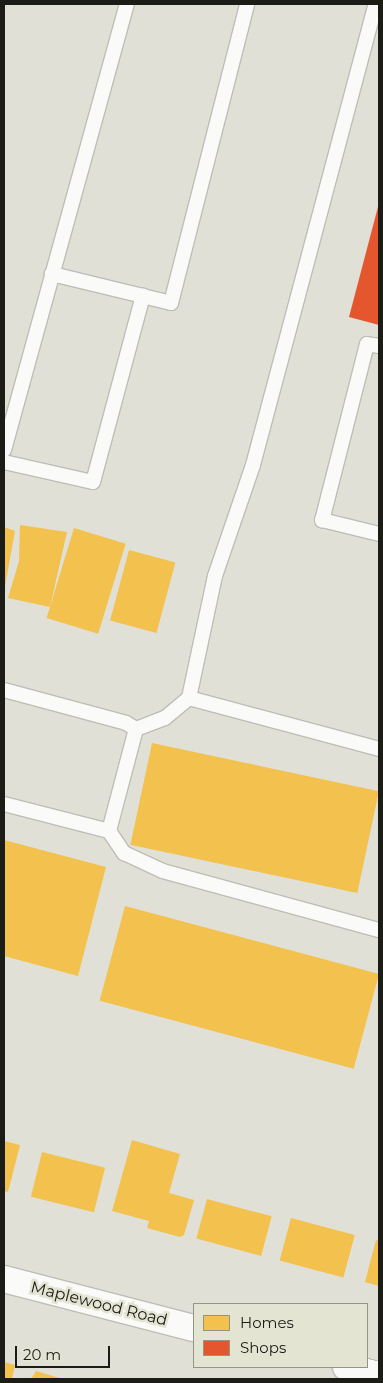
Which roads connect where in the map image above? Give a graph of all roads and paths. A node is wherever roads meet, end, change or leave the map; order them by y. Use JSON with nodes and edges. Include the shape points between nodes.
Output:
{"nodes":[{"id":1,"x":127,"y":4,"type":"edge"},
{"id":2,"x":246,"y":4,"type":"edge"},
{"id":3,"x":376,"y":4,"type":"edge"},
{"id":4,"x":52,"y":274,"type":"junction"},
{"id":5,"x":143,"y":296,"type":"junction"},
{"id":6,"x":379,"y":346,"type":"edge"},
{"id":7,"x":4,"y":450,"type":"edge"},
{"id":8,"x":4,"y":462,"type":"edge"},
{"id":9,"x":379,"y":534,"type":"edge"},
{"id":10,"x":4,"y":690,"type":"edge"},
{"id":11,"x":189,"y":698,"type":"junction"},
{"id":12,"x":136,"y":729,"type":"junction"},
{"id":13,"x":379,"y":749,"type":"edge"},
{"id":14,"x":4,"y":804,"type":"edge"},
{"id":15,"x":109,"y":831,"type":"junction"},
{"id":16,"x":379,"y":930,"type":"edge"},
{"id":17,"x":4,"y":1279,"type":"edge"},
{"id":18,"x":193,"y":1328,"type":"edge"},
{"id":19,"x":350,"y":1368,"type":"edge"},
{"id":20,"x":379,"y":1375,"type":"edge"}],
"edges":[{"from":1,"to":4,"type":"lane"},
{"from":2,"to":5,"type":"lane","via":[[172,303]]},
{"from":3,"to":11,"type":"lane","via":[[253,465],[215,576]]},
{"from":4,"to":5,"type":"lane"},
{"from":4,"to":7,"type":"lane"},
{"from":5,"to":8,"type":"lane","via":[[93,482]]},
{"from":6,"to":9,"type":"lane","via":[[367,344],[322,520]]},
{"from":10,"to":12,"type":"lane","via":[[126,723]]},
{"from":11,"to":12,"type":"lane","via":[[164,718]]},
{"from":11,"to":13,"type":"lane"},
{"from":12,"to":15,"type":"lane"},
{"from":14,"to":15,"type":"lane"},
{"from":15,"to":16,"type":"lane","via":[[124,853],[163,871]]},
{"from":17,"to":18,"type":"street","name":"Maplewood Road"},
{"from":19,"to":20,"type":"street"}]}
